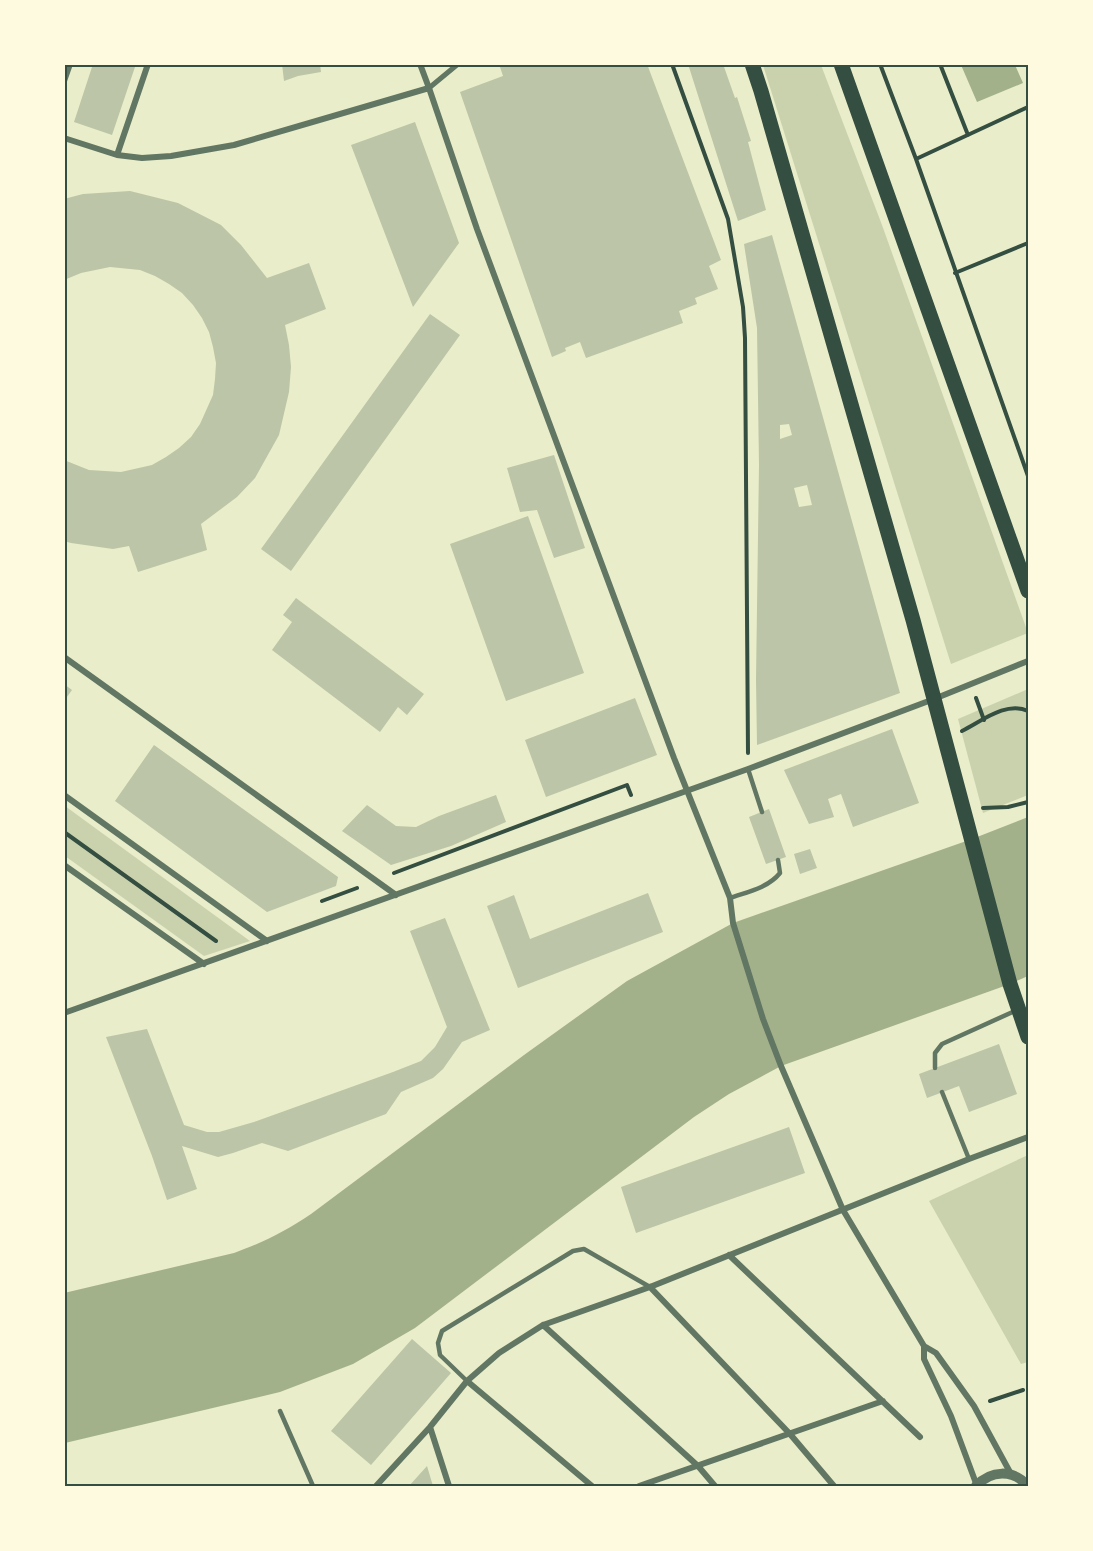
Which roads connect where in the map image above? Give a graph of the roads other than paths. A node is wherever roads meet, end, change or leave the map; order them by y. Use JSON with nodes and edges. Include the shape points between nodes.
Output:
{"nodes":[{"id":1,"x":70,"y":64,"type":"edge"},
{"id":2,"x":148,"y":64,"type":"edge"},
{"id":3,"x":420,"y":64,"type":"edge"},
{"id":4,"x":458,"y":64,"type":"edge"},
{"id":5,"x":752,"y":64,"type":"edge"},
{"id":6,"x":841,"y":64,"type":"edge"},
{"id":7,"x":64,"y":81,"type":"edge"},
{"id":8,"x":429,"y":88,"type":"junction"},
{"id":9,"x":64,"y":138,"type":"edge"},
{"id":10,"x":117,"y":155,"type":"junction"},
{"id":11,"x":1029,"y":591,"type":"edge"},
{"id":12,"x":64,"y":657,"type":"edge"},
{"id":13,"x":1029,"y":661,"type":"edge"},
{"id":14,"x":934,"y":699,"type":"junction"},
{"id":15,"x":748,"y":769,"type":"junction"},
{"id":16,"x":687,"y":791,"type":"junction"},
{"id":17,"x":64,"y":795,"type":"edge"},
{"id":18,"x":762,"y":812,"type":"dead end"},
{"id":19,"x":778,"y":860,"type":"dead end"},
{"id":20,"x":64,"y":865,"type":"edge"},
{"id":21,"x":396,"y":895,"type":"junction"},
{"id":22,"x":730,"y":898,"type":"junction"},
{"id":23,"x":267,"y":941,"type":"junction"},
{"id":24,"x":204,"y":964,"type":"junction"},
{"id":25,"x":1024,"y":1007,"type":"edge"},
{"id":26,"x":64,"y":1013,"type":"edge"},
{"id":27,"x":1029,"y":1037,"type":"edge"},
{"id":28,"x":935,"y":1068,"type":"dead end"},
{"id":29,"x":942,"y":1092,"type":"dead end"},
{"id":30,"x":1029,"y":1137,"type":"edge"},
{"id":31,"x":969,"y":1159,"type":"junction"},
{"id":32,"x":843,"y":1210,"type":"junction"},
{"id":33,"x":729,"y":1255,"type":"junction"},
{"id":34,"x":650,"y":1287,"type":"junction"},
{"id":35,"x":543,"y":1325,"type":"junction"},
{"id":36,"x":924,"y":1346,"type":"junction"},
{"id":37,"x":467,"y":1381,"type":"junction"},
{"id":38,"x":883,"y":1401,"type":"junction"},
{"id":39,"x":280,"y":1411,"type":"dead end"},
{"id":40,"x":430,"y":1427,"type":"junction"},
{"id":41,"x":790,"y":1434,"type":"junction"},
{"id":42,"x":920,"y":1437,"type":"dead end"},
{"id":43,"x":698,"y":1466,"type":"junction"},
{"id":44,"x":1011,"y":1474,"type":"junction"},
{"id":45,"x":313,"y":1486,"type":"edge"},
{"id":46,"x":376,"y":1486,"type":"edge"},
{"id":47,"x":448,"y":1486,"type":"edge"},
{"id":48,"x":592,"y":1486,"type":"edge"},
{"id":49,"x":639,"y":1486,"type":"edge"},
{"id":50,"x":716,"y":1486,"type":"edge"},
{"id":51,"x":834,"y":1486,"type":"edge"},
{"id":52,"x":976,"y":1486,"type":"edge"},
{"id":53,"x":1029,"y":1486,"type":"edge"}],
"edges":[{"from":1,"to":7,"type":"street"},
{"from":2,"to":10,"type":"street"},
{"from":3,"to":8,"type":"street"},
{"from":4,"to":8,"type":"street"},
{"from":5,"to":14,"type":"main road"},
{"from":6,"to":11,"type":"main road"},
{"from":8,"to":10,"type":"street","via":[[234,145],[171,156]]},
{"from":8,"to":16,"type":"street","via":[[477,229]]},
{"from":9,"to":10,"type":"street"},
{"from":12,"to":21,"type":"street"},
{"from":13,"to":14,"type":"street"},
{"from":14,"to":15,"type":"street"},
{"from":14,"to":25,"type":"main road","via":[[1010,984]]},
{"from":15,"to":16,"type":"street"},
{"from":15,"to":18,"type":"lane"},
{"from":16,"to":21,"type":"street"},
{"from":16,"to":22,"type":"street"},
{"from":17,"to":23,"type":"street"},
{"from":19,"to":22,"type":"lane","via":[[780,873],[774,880]]},
{"from":20,"to":24,"type":"street"},
{"from":21,"to":23,"type":"street"},
{"from":22,"to":32,"type":"street","via":[[733,923],[781,1065]]},
{"from":23,"to":24,"type":"street"},
{"from":24,"to":26,"type":"street"},
{"from":25,"to":27,"type":"main road"},
{"from":25,"to":28,"type":"lane","via":[[942,1044],[935,1053]]},
{"from":29,"to":31,"type":"lane"},
{"from":30,"to":31,"type":"street"},
{"from":31,"to":32,"type":"street"},
{"from":32,"to":33,"type":"street"},
{"from":32,"to":36,"type":"street"},
{"from":33,"to":34,"type":"street"},
{"from":33,"to":38,"type":"street"},
{"from":34,"to":35,"type":"street"},
{"from":34,"to":37,"type":"lane","via":[[584,1249],[573,1251],[442,1332],[438,1343],[440,1355]]},
{"from":34,"to":41,"type":"street"},
{"from":35,"to":37,"type":"street","via":[[499,1353]]},
{"from":35,"to":43,"type":"street"},
{"from":36,"to":44,"type":"street","via":[[936,1353],[974,1406]]},
{"from":36,"to":52,"type":"street","via":[[924,1359],[951,1416]]},
{"from":37,"to":40,"type":"street"},
{"from":37,"to":48,"type":"street"},
{"from":38,"to":41,"type":"street"},
{"from":38,"to":42,"type":"street"},
{"from":39,"to":45,"type":"lane"},
{"from":40,"to":46,"type":"street"},
{"from":40,"to":47,"type":"street"},
{"from":41,"to":43,"type":"street"},
{"from":41,"to":51,"type":"street"},
{"from":43,"to":49,"type":"street"},
{"from":43,"to":50,"type":"street"},
{"from":44,"to":52,"type":"street","via":[[992,1475]]},
{"from":44,"to":53,"type":"street"}]}
